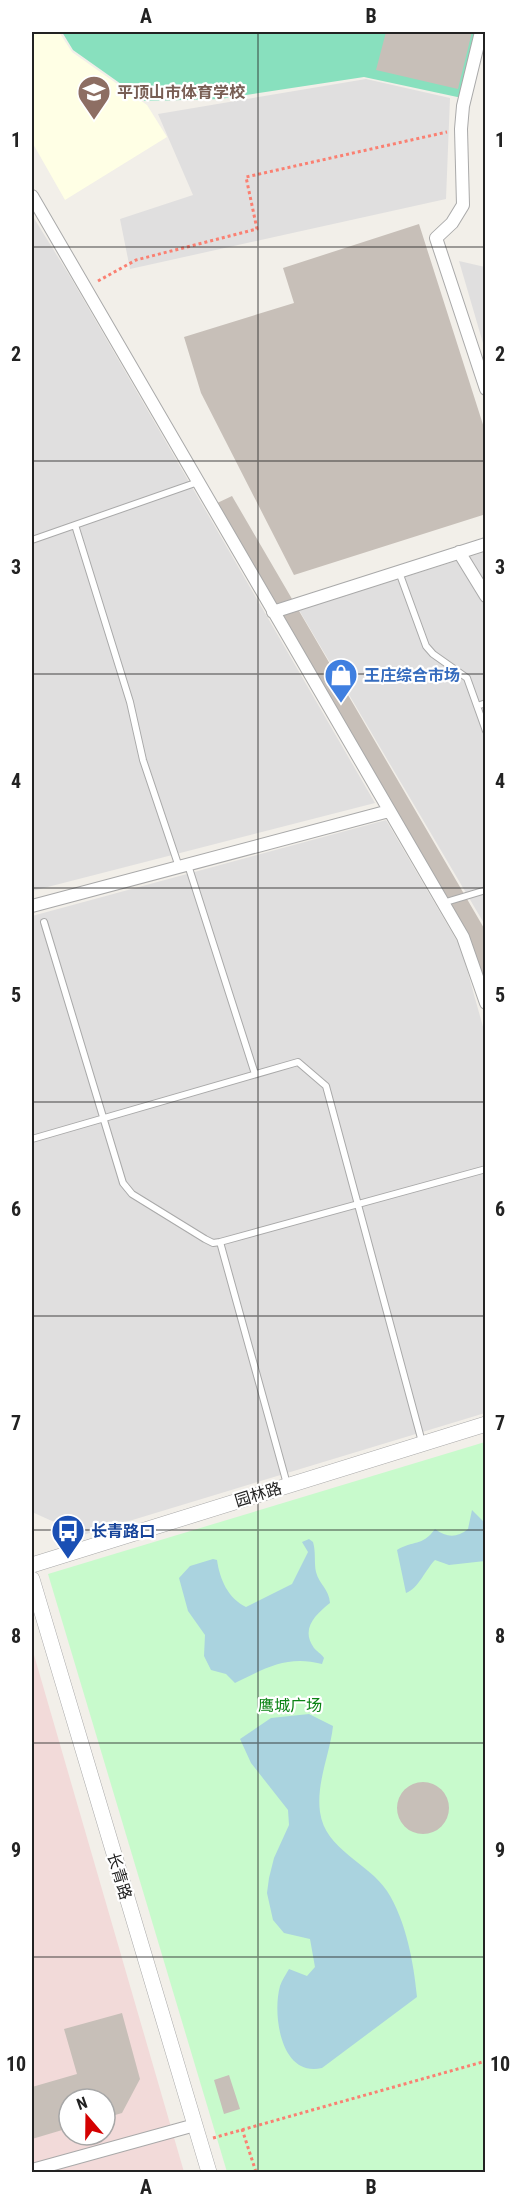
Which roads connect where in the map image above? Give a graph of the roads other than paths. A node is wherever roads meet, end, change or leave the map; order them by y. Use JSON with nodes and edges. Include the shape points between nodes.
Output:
{"nodes":[{"id":1,"x":481,"y":32,"type":"edge"},
{"id":2,"x":32,"y":196,"type":"edge"},
{"id":3,"x":486,"y":389,"type":"edge"},
{"id":4,"x":199,"y":482,"type":"junction"},
{"id":5,"x":75,"y":525,"type":"junction"},
{"id":6,"x":32,"y":540,"type":"edge"},
{"id":7,"x":486,"y":544,"type":"edge"},
{"id":8,"x":459,"y":552,"type":"junction"},
{"id":9,"x":399,"y":572,"type":"junction"},
{"id":10,"x":486,"y":596,"type":"edge"},
{"id":11,"x":273,"y":612,"type":"junction"},
{"id":12,"x":486,"y":703,"type":"edge"},
{"id":13,"x":477,"y":706,"type":"junction"},
{"id":14,"x":486,"y":731,"type":"edge"},
{"id":15,"x":389,"y":812,"type":"junction"},
{"id":16,"x":183,"y":865,"type":"junction"},
{"id":17,"x":486,"y":890,"type":"edge"},
{"id":18,"x":446,"y":902,"type":"dead end"},
{"id":19,"x":32,"y":906,"type":"edge"},
{"id":20,"x":44,"y":922,"type":"dead end"},
{"id":21,"x":486,"y":1003,"type":"edge"},
{"id":22,"x":255,"y":1074,"type":"junction"},
{"id":23,"x":104,"y":1118,"type":"junction"},
{"id":24,"x":32,"y":1139,"type":"edge"},
{"id":25,"x":486,"y":1169,"type":"edge"},
{"id":26,"x":357,"y":1205,"type":"junction"},
{"id":27,"x":220,"y":1242,"type":"junction"},
{"id":28,"x":486,"y":1424,"type":"edge"},
{"id":29,"x":423,"y":1444,"type":"junction"},
{"id":30,"x":287,"y":1485,"type":"junction"},
{"id":31,"x":32,"y":1565,"type":"edge"},
{"id":32,"x":32,"y":1579,"type":"edge"},
{"id":33,"x":195,"y":2125,"type":"junction"},
{"id":34,"x":32,"y":2170,"type":"edge"},
{"id":35,"x":209,"y":2172,"type":"edge"}],
"edges":[{"from":1,"to":3,"type":"street","via":[[463,106],[463,205],[436,238]]},
{"from":2,"to":4,"type":"street"},
{"from":4,"to":5,"type":"lane"},
{"from":4,"to":11,"type":"street"},
{"from":5,"to":6,"type":"lane"},
{"from":5,"to":16,"type":"lane","via":[[130,702],[143,760]]},
{"from":7,"to":8,"type":"street"},
{"from":8,"to":9,"type":"street"},
{"from":8,"to":10,"type":"street"},
{"from":9,"to":11,"type":"street"},
{"from":9,"to":13,"type":"lane","via":[[426,646],[467,678]]},
{"from":11,"to":15,"type":"street"},
{"from":12,"to":13,"type":"lane"},
{"from":13,"to":14,"type":"lane"},
{"from":15,"to":16,"type":"street"},
{"from":15,"to":21,"type":"street","via":[[463,937]]},
{"from":16,"to":19,"type":"street"},
{"from":16,"to":22,"type":"lane"},
{"from":17,"to":18,"type":"lane"},
{"from":20,"to":23,"type":"lane"},
{"from":22,"to":23,"type":"lane"},
{"from":22,"to":26,"type":"lane","via":[[298,1062],[326,1086]]},
{"from":23,"to":24,"type":"lane"},
{"from":23,"to":27,"type":"lane","via":[[123,1184],[132,1194],[205,1239]]},
{"from":25,"to":26,"type":"lane"},
{"from":26,"to":27,"type":"lane"},
{"from":26,"to":29,"type":"lane"},
{"from":27,"to":30,"type":"lane"},
{"from":28,"to":29,"type":"street","name":"园林路"},
{"from":29,"to":30,"type":"street","name":"园林路"},
{"from":30,"to":31,"type":"street","name":"园林路"},
{"from":32,"to":33,"type":"street","name":"长青路"},
{"from":33,"to":34,"type":"street"},
{"from":33,"to":35,"type":"street","name":"长青路"}]}
